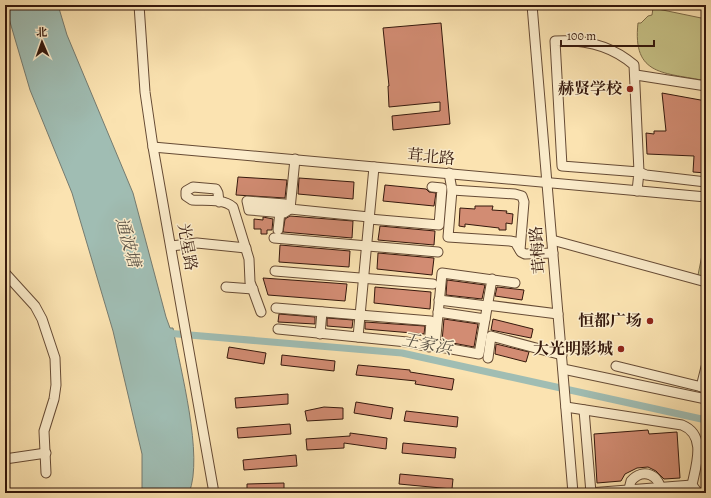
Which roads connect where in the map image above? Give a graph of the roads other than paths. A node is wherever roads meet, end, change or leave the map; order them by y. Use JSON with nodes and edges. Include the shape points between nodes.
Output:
{"nodes":[{"id":1,"x":139,"y":5,"type":"edge"},
{"id":2,"x":532,"y":5,"type":"edge"},
{"id":3,"x":636,"y":75,"type":"junction"},
{"id":4,"x":706,"y":86,"type":"edge"},
{"id":5,"x":154,"y":147,"type":"junction"},
{"id":6,"x":295,"y":160,"type":"junction"},
{"id":7,"x":374,"y":167,"type":"junction"},
{"id":8,"x":639,"y":172,"type":"junction"},
{"id":9,"x":449,"y":174,"type":"junction"},
{"id":10,"x":546,"y":182,"type":"junction"},
{"id":11,"x":706,"y":182,"type":"edge"},
{"id":12,"x":432,"y":187,"type":"dead end"},
{"id":13,"x":452,"y":190,"type":"junction"},
{"id":14,"x":638,"y":191,"type":"junction"},
{"id":15,"x":706,"y":197,"type":"edge"},
{"id":16,"x":219,"y":202,"type":"dead end"},
{"id":17,"x":290,"y":210,"type":"junction"},
{"id":18,"x":280,"y":212,"type":"junction"},
{"id":19,"x":369,"y":218,"type":"junction"},
{"id":20,"x":552,"y":240,"type":"junction"},
{"id":21,"x":171,"y":246,"type":"junction"},
{"id":22,"x":367,"y":246,"type":"junction"},
{"id":23,"x":246,"y":248,"type":"junction"},
{"id":24,"x":520,"y":250,"type":"junction"},
{"id":25,"x":438,"y":252,"type":"dead end"},
{"id":26,"x":554,"y":253,"type":"junction"},
{"id":27,"x":275,"y":271,"type":"dead end"},
{"id":28,"x":5,"y":273,"type":"edge"},
{"id":29,"x":364,"y":278,"type":"junction"},
{"id":30,"x":492,"y":279,"type":"junction"},
{"id":31,"x":706,"y":282,"type":"edge"},
{"id":32,"x":515,"y":283,"type":"dead end"},
{"id":33,"x":433,"y":284,"type":"dead end"},
{"id":34,"x":226,"y":287,"type":"dead end"},
{"id":35,"x":253,"y":289,"type":"junction"},
{"id":36,"x":439,"y":300,"type":"junction"},
{"id":37,"x":487,"y":305,"type":"junction"},
{"id":38,"x":276,"y":308,"type":"dead end"},
{"id":39,"x":260,"y":312,"type":"dead end"},
{"id":40,"x":322,"y":312,"type":"junction"},
{"id":41,"x":438,"y":312,"type":"junction"},
{"id":42,"x":558,"y":314,"type":"junction"},
{"id":43,"x":360,"y":315,"type":"junction"},
{"id":44,"x":485,"y":318,"type":"junction"},
{"id":45,"x":278,"y":329,"type":"dead end"},
{"id":46,"x":320,"y":334,"type":"junction"},
{"id":47,"x":358,"y":337,"type":"junction"},
{"id":48,"x":562,"y":355,"type":"junction"},
{"id":49,"x":488,"y":358,"type":"dead end"},
{"id":50,"x":616,"y":366,"type":"dead end"},
{"id":51,"x":706,"y":367,"type":"edge"},
{"id":52,"x":563,"y":374,"type":"junction"},
{"id":53,"x":675,"y":380,"type":"junction"},
{"id":54,"x":703,"y":387,"type":"edge"},
{"id":55,"x":673,"y":391,"type":"junction"},
{"id":56,"x":706,"y":399,"type":"edge"},
{"id":57,"x":565,"y":405,"type":"junction"},
{"id":58,"x":584,"y":410,"type":"junction"},
{"id":59,"x":46,"y":453,"type":"junction"},
{"id":60,"x":5,"y":459,"type":"edge"},
{"id":61,"x":46,"y":473,"type":"dead end"},
{"id":62,"x":644,"y":473,"type":"junction"},
{"id":63,"x":692,"y":485,"type":"junction"},
{"id":64,"x":661,"y":490,"type":"edge"},
{"id":65,"x":645,"y":491,"type":"edge"},
{"id":66,"x":628,"y":492,"type":"edge"},
{"id":67,"x":214,"y":493,"type":"edge"},
{"id":68,"x":573,"y":493,"type":"edge"},
{"id":69,"x":590,"y":493,"type":"edge"},
{"id":70,"x":698,"y":493,"type":"edge"}],
"edges":[{"from":1,"to":5,"type":"street","name":"光星路","via":[[145,92]]},
{"from":2,"to":10,"type":"street","name":"茸梅路"},
{"from":3,"to":4,"type":"street"},
{"from":3,"to":8,"type":"street"},
{"from":3,"to":8,"type":"street","via":[[634,65],[605,46],[572,40],[555,41],[562,166]]},
{"from":5,"to":6,"type":"street","name":"茸北路"},
{"from":5,"to":21,"type":"street","name":"光星路"},
{"from":6,"to":7,"type":"street","name":"茸北路"},
{"from":6,"to":17,"type":"street"},
{"from":7,"to":9,"type":"street","name":"茸北路"},
{"from":7,"to":19,"type":"street"},
{"from":8,"to":11,"type":"street"},
{"from":8,"to":14,"type":"street"},
{"from":9,"to":10,"type":"street","name":"茸北路"},
{"from":9,"to":13,"type":"street"},
{"from":10,"to":14,"type":"street","name":"茸北路"},
{"from":10,"to":20,"type":"street","name":"茸梅路"},
{"from":12,"to":19,"type":"street","via":[[442,188],[439,225]]},
{"from":13,"to":24,"type":"street","via":[[448,237],[510,241],[515,242]]},
{"from":13,"to":24,"type":"street","via":[[522,196],[524,202]]},
{"from":14,"to":15,"type":"street","name":"茸北路"},
{"from":16,"to":23,"type":"street","via":[[233,207]]},
{"from":17,"to":18,"type":"street"},
{"from":17,"to":18,"type":"street","via":[[285,204],[247,201],[249,210]]},
{"from":17,"to":19,"type":"street"},
{"from":18,"to":22,"type":"street","via":[[276,234]]},
{"from":19,"to":22,"type":"street"},
{"from":20,"to":26,"type":"street","name":"茸梅路"},
{"from":20,"to":31,"type":"street"},
{"from":21,"to":23,"type":"street","via":[[197,243]]},
{"from":21,"to":67,"type":"street","name":"光星路"},
{"from":22,"to":25,"type":"street"},
{"from":22,"to":29,"type":"street"},
{"from":23,"to":35,"type":"street"},
{"from":24,"to":26,"type":"street","via":[[525,254]]},
{"from":26,"to":42,"type":"street","name":"茸梅路"},
{"from":27,"to":29,"type":"street"},
{"from":28,"to":59,"type":"street","via":[[35,306],[55,358],[54,399],[44,431]]},
{"from":29,"to":33,"type":"street"},
{"from":29,"to":43,"type":"street"},
{"from":30,"to":32,"type":"street"},
{"from":30,"to":36,"type":"street","via":[[442,273]]},
{"from":30,"to":37,"type":"street"},
{"from":34,"to":35,"type":"street"},
{"from":35,"to":39,"type":"street"},
{"from":36,"to":37,"type":"street"},
{"from":36,"to":41,"type":"street"},
{"from":37,"to":42,"type":"street"},
{"from":37,"to":44,"type":"street"},
{"from":38,"to":40,"type":"street"},
{"from":40,"to":43,"type":"street"},
{"from":40,"to":46,"type":"street"},
{"from":41,"to":44,"type":"street"},
{"from":41,"to":44,"type":"street","via":[[435,346],[479,354]]},
{"from":42,"to":48,"type":"street","name":"茸梅路"},
{"from":43,"to":47,"type":"street"},
{"from":43,"to":47,"type":"street","via":[[431,321],[429,347],[408,342]]},
{"from":45,"to":46,"type":"street"},
{"from":46,"to":47,"type":"street"},
{"from":48,"to":49,"type":"street","via":[[491,336]]},
{"from":48,"to":52,"type":"street","name":"茸梅路"},
{"from":50,"to":53,"type":"street"},
{"from":51,"to":54,"type":"street"},
{"from":52,"to":55,"type":"street"},
{"from":52,"to":57,"type":"street","name":"茸梅路"},
{"from":53,"to":54,"type":"street"},
{"from":53,"to":55,"type":"street"},
{"from":55,"to":56,"type":"street"},
{"from":57,"to":58,"type":"street"},
{"from":57,"to":68,"type":"street","name":"茸梅路"},
{"from":58,"to":63,"type":"street","via":[[690,428],[697,442]]},
{"from":58,"to":69,"type":"street"},
{"from":59,"to":60,"type":"street"},
{"from":59,"to":61,"type":"street"},
{"from":62,"to":64,"type":"street","via":[[653,476],[660,483]]},
{"from":62,"to":65,"type":"street"},
{"from":62,"to":66,"type":"street","via":[[631,480]]},
{"from":63,"to":64,"type":"street"},
{"from":63,"to":70,"type":"street"},
{"from":64,"to":65,"type":"street"},
{"from":65,"to":66,"type":"street"},
{"from":66,"to":69,"type":"street"}]}
